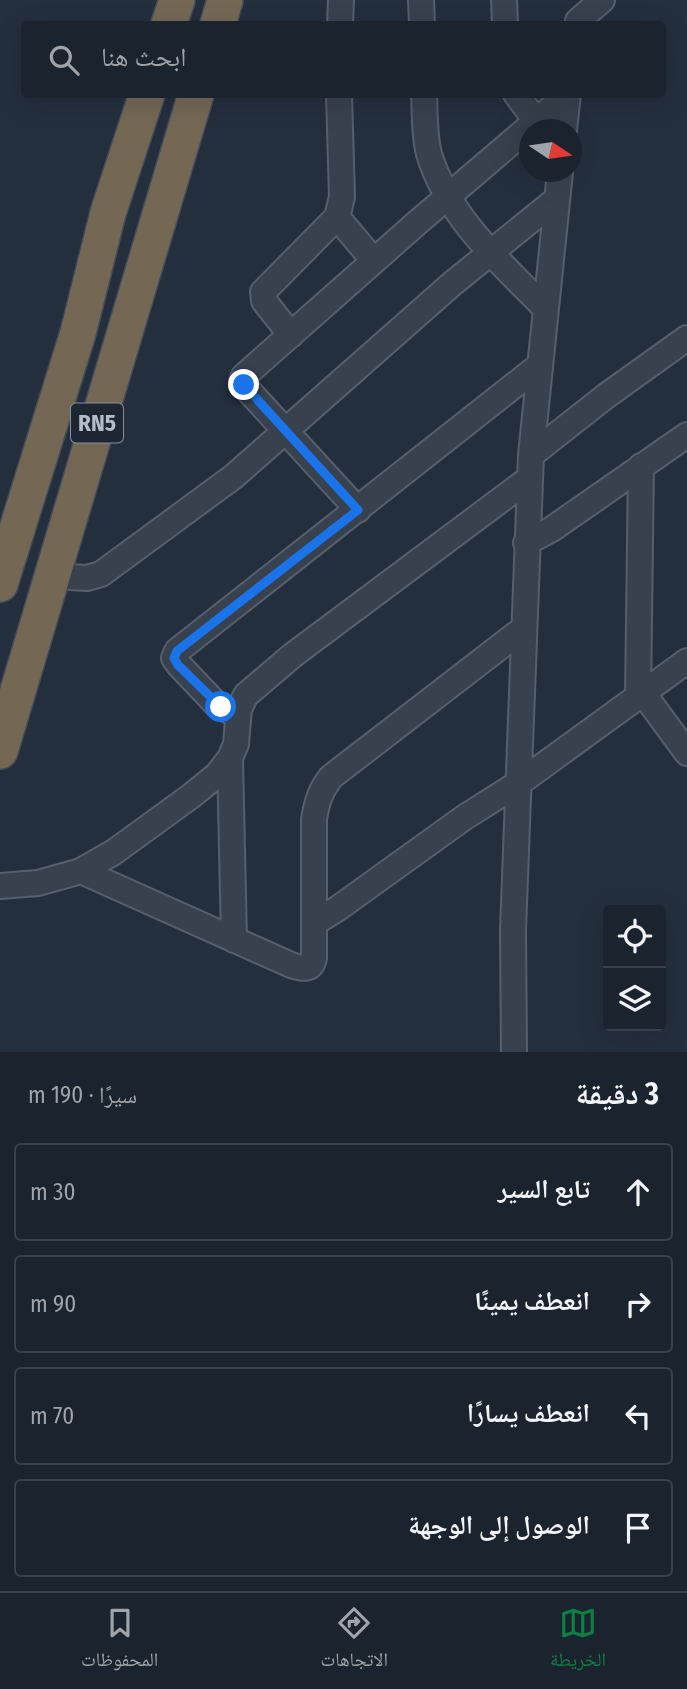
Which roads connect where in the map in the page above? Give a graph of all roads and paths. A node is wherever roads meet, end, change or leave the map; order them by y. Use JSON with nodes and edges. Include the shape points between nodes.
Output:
{"nodes":[{"id":1,"x":177,"y":0,"type":"edge"},
{"id":2,"x":225,"y":0,"type":"edge"},
{"id":3,"x":341,"y":0,"type":"edge"},
{"id":4,"x":421,"y":0,"type":"edge"},
{"id":5,"x":504,"y":0,"type":"edge"},
{"id":6,"x":602,"y":0,"type":"edge"},
{"id":7,"x":578,"y":15,"type":"edge"},
{"id":8,"x":170,"y":21,"type":"edge"},
{"id":9,"x":219,"y":21,"type":"edge"},
{"id":10,"x":340,"y":21,"type":"edge"},
{"id":11,"x":422,"y":21,"type":"edge"},
{"id":12,"x":505,"y":21,"type":"edge"},
{"id":13,"x":147,"y":98,"type":"edge"},
{"id":14,"x":195,"y":98,"type":"edge"},
{"id":15,"x":339,"y":98,"type":"edge"},
{"id":16,"x":424,"y":98,"type":"edge"},
{"id":17,"x":519,"y":98,"type":"edge"},
{"id":18,"x":563,"y":98,"type":"edge"},
{"id":19,"x":568,"y":98,"type":"edge"},
{"id":20,"x":535,"y":119,"type":"edge"},
{"id":21,"x":538,"y":119,"type":"edge"},
{"id":22,"x":566,"y":119,"type":"edge"},
{"id":23,"x":519,"y":136,"type":"edge"},
{"id":24,"x":559,"y":182,"type":"edge"},
{"id":25,"x":447,"y":197,"type":"junction"},
{"id":26,"x":557,"y":199,"type":"junction"},
{"id":27,"x":337,"y":217,"type":"junction"},
{"id":28,"x":490,"y":253,"type":"junction"},
{"id":29,"x":374,"y":261,"type":"junction"},
{"id":30,"x":545,"y":308,"type":"junction"},
{"id":31,"x":291,"y":335,"type":"junction"},
{"id":32,"x":687,"y":338,"type":"edge"},
{"id":33,"x":540,"y":365,"type":"junction"},
{"id":34,"x":284,"y":432,"type":"junction"},
{"id":35,"x":687,"y":435,"type":"edge"},
{"id":36,"x":530,"y":466,"type":"junction"},
{"id":37,"x":641,"y":466,"type":"junction"},
{"id":38,"x":358,"y":510,"type":"junction"},
{"id":39,"x":526,"y":543,"type":"junction"},
{"id":40,"x":52,"y":576,"type":"junction"},
{"id":41,"x":0,"y":584,"type":"edge"},
{"id":42,"x":523,"y":629,"type":"junction"},
{"id":43,"x":687,"y":661,"type":"edge"},
{"id":44,"x":640,"y":695,"type":"junction"},
{"id":45,"x":238,"y":715,"type":"junction"},
{"id":46,"x":0,"y":751,"type":"edge"},
{"id":47,"x":687,"y":753,"type":"edge"},
{"id":48,"x":230,"y":758,"type":"junction"},
{"id":49,"x":519,"y":783,"type":"junction"},
{"id":50,"x":81,"y":871,"type":"junction"},
{"id":51,"x":0,"y":886,"type":"edge"},
{"id":52,"x":314,"y":923,"type":"junction"},
{"id":53,"x":234,"y":940,"type":"junction"},
{"id":54,"x":514,"y":1052,"type":"edge"}],
"edges":[{"from":1,"to":8,"type":"highway"},
{"from":2,"to":9,"type":"highway"},
{"from":3,"to":10,"type":"street"},
{"from":4,"to":11,"type":"street"},
{"from":5,"to":12,"type":"street"},
{"from":6,"to":7,"type":"street"},
{"from":13,"to":41,"type":"highway","number":"RN5","via":[[108,213],[78,333]]},
{"from":14,"to":40,"type":"highway","number":"RN5"},
{"from":15,"to":27,"type":"street","via":[[342,197]]},
{"from":16,"to":25,"type":"street","via":[[428,151]]},
{"from":17,"to":20,"type":"street"},
{"from":18,"to":21,"type":"street"},
{"from":19,"to":22,"type":"street"},
{"from":23,"to":25,"type":"street"},
{"from":24,"to":26,"type":"street"},
{"from":25,"to":28,"type":"street"},
{"from":25,"to":29,"type":"street"},
{"from":26,"to":28,"type":"street"},
{"from":26,"to":30,"type":"street"},
{"from":27,"to":29,"type":"street"},
{"from":27,"to":31,"type":"street","via":[[263,292],[264,301]]},
{"from":28,"to":30,"type":"street"},
{"from":28,"to":34,"type":"street"},
{"from":29,"to":31,"type":"street"},
{"from":30,"to":33,"type":"street"},
{"from":31,"to":34,"type":"street","via":[[242,381]]},
{"from":32,"to":36,"type":"street"},
{"from":33,"to":36,"type":"street"},
{"from":33,"to":38,"type":"street"},
{"from":34,"to":38,"type":"street"},
{"from":34,"to":40,"type":"street","via":[[233,477],[101,575]]},
{"from":35,"to":37,"type":"street"},
{"from":36,"to":39,"type":"street"},
{"from":36,"to":45,"type":"street","via":[[276,669],[241,701]]},
{"from":37,"to":39,"type":"street"},
{"from":37,"to":44,"type":"street"},
{"from":38,"to":45,"type":"street","via":[[177,651],[178,665],[217,705]]},
{"from":39,"to":42,"type":"street"},
{"from":40,"to":46,"type":"highway","number":"RN5"},
{"from":42,"to":49,"type":"street"},
{"from":42,"to":52,"type":"street","via":[[322,788],[314,819]]},
{"from":43,"to":44,"type":"street"},
{"from":44,"to":47,"type":"street"},
{"from":44,"to":49,"type":"street"},
{"from":45,"to":48,"type":"street"},
{"from":48,"to":50,"type":"street","via":[[191,796]]},
{"from":48,"to":53,"type":"street"},
{"from":49,"to":52,"type":"street"},
{"from":49,"to":54,"type":"street"},
{"from":50,"to":51,"type":"street","via":[[38,883]]},
{"from":50,"to":53,"type":"street"},
{"from":52,"to":53,"type":"street","via":[[314,962],[306,969]]}]}
